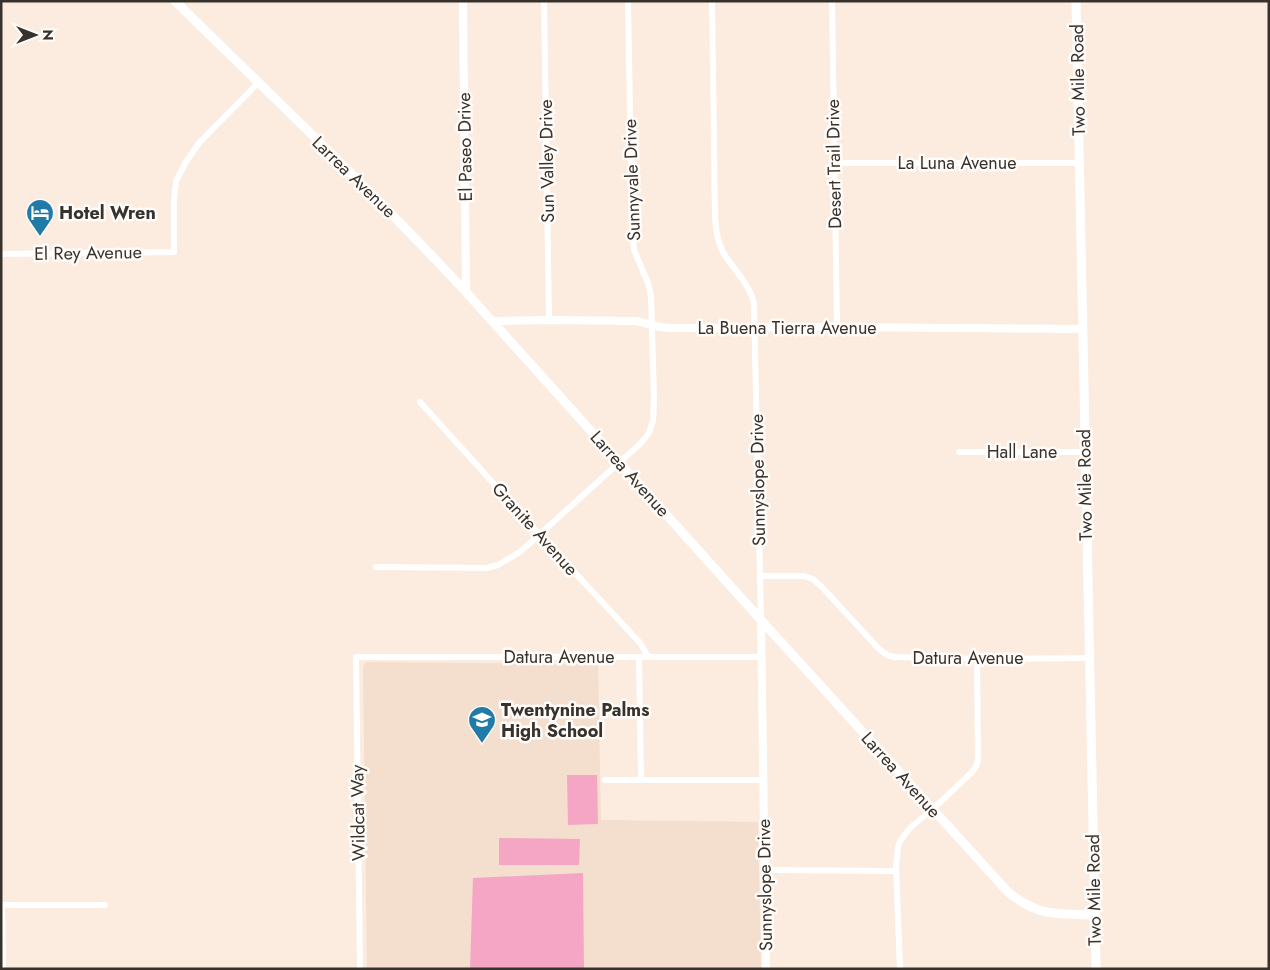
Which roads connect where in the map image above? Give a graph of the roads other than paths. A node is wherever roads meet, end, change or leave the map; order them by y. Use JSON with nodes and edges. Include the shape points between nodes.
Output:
{"nodes":[{"id":1,"x":175,"y":1,"type":"edge"},
{"id":2,"x":463,"y":1,"type":"edge"},
{"id":3,"x":544,"y":1,"type":"edge"},
{"id":4,"x":628,"y":1,"type":"edge"},
{"id":5,"x":712,"y":1,"type":"edge"},
{"id":6,"x":832,"y":1,"type":"edge"},
{"id":7,"x":1076,"y":1,"type":"edge"},
{"id":8,"x":258,"y":83,"type":"junction"},
{"id":9,"x":834,"y":163,"type":"junction"},
{"id":10,"x":1079,"y":164,"type":"junction"},
{"id":11,"x":1,"y":254,"type":"edge"},
{"id":12,"x":466,"y":292,"type":"junction"},
{"id":13,"x":549,"y":320,"type":"junction"},
{"id":14,"x":493,"y":322,"type":"junction"},
{"id":15,"x":651,"y":325,"type":"junction"},
{"id":16,"x":837,"y":327,"type":"junction"},
{"id":17,"x":755,"y":328,"type":"junction"},
{"id":18,"x":1082,"y":329,"type":"junction"},
{"id":19,"x":420,"y":402,"type":"dead end"},
{"id":20,"x":959,"y":452,"type":"dead end"},
{"id":21,"x":1085,"y":452,"type":"junction"},
{"id":22,"x":620,"y":462,"type":"junction"},
{"id":23,"x":540,"y":535,"type":"junction"},
{"id":24,"x":376,"y":566,"type":"dead end"},
{"id":25,"x":760,"y":576,"type":"junction"},
{"id":26,"x":762,"y":620,"type":"junction"},
{"id":27,"x":356,"y":657,"type":"joint"},
{"id":28,"x":639,"y":657,"type":"junction"},
{"id":29,"x":648,"y":657,"type":"junction"},
{"id":30,"x":761,"y":657,"type":"junction"},
{"id":31,"x":1089,"y":658,"type":"junction"},
{"id":32,"x":977,"y":659,"type":"junction"},
{"id":33,"x":605,"y":780,"type":"dead end"},
{"id":34,"x":641,"y":780,"type":"junction"},
{"id":35,"x":763,"y":780,"type":"junction"},
{"id":36,"x":933,"y":809,"type":"junction"},
{"id":37,"x":765,"y":870,"type":"junction"},
{"id":38,"x":896,"y":871,"type":"junction"},
{"id":39,"x":2,"y":905,"type":"edge"},
{"id":40,"x":105,"y":905,"type":"dead end"},
{"id":41,"x":1095,"y":915,"type":"junction"},
{"id":42,"x":3,"y":969,"type":"edge"},
{"id":43,"x":360,"y":969,"type":"edge"},
{"id":44,"x":766,"y":969,"type":"edge"},
{"id":45,"x":900,"y":969,"type":"edge"},
{"id":46,"x":1096,"y":969,"type":"edge"}],
"edges":[{"from":1,"to":8,"type":"main road","name":"Larrea Avenue"},
{"from":2,"to":12,"type":"street","name":"El Paseo Drive"},
{"from":3,"to":13,"type":"street","name":"Sun Valley Drive"},
{"from":4,"to":15,"type":"street","name":"Sunnyvale Drive","via":[[632,226],[634,250],[651,296]]},
{"from":5,"to":17,"type":"street","name":"Sunnyslope Drive","via":[[717,235],[723,252],[753,297]]},
{"from":6,"to":9,"type":"street","name":"Desert Trail Drive"},
{"from":7,"to":10,"type":"main road","name":"Two Mile Road"},
{"from":8,"to":11,"type":"street","name":"El Rey Avenue","via":[[199,143],[176,181],[174,252]]},
{"from":8,"to":12,"type":"main road","name":"Larrea Avenue","via":[[383,204]]},
{"from":9,"to":10,"type":"street","name":"La Luna Avenue"},
{"from":9,"to":16,"type":"street","name":"Desert Trail Drive"},
{"from":10,"to":18,"type":"main road","name":"Two Mile Road"},
{"from":12,"to":14,"type":"main road","name":"Larrea Avenue"},
{"from":13,"to":14,"type":"street","name":"La Buena Tierra Avenue"},
{"from":13,"to":15,"type":"street","name":"La Buena Tierra Avenue","via":[[636,321]]},
{"from":14,"to":22,"type":"main road","name":"Larrea Avenue"},
{"from":15,"to":17,"type":"street","name":"La Buena Tierra Avenue"},
{"from":15,"to":22,"type":"street","name":"Sunnyvale Drive","via":[[653,421],[641,443]]},
{"from":16,"to":17,"type":"street","name":"La Buena Tierra Avenue"},
{"from":16,"to":18,"type":"street","name":"La Buena Tierra Avenue"},
{"from":17,"to":25,"type":"street","name":"Sunnyslope Drive"},
{"from":18,"to":21,"type":"main road","name":"Two Mile Road"},
{"from":19,"to":23,"type":"street","name":"Granite Avenue"},
{"from":20,"to":21,"type":"street","name":"Hall Lane"},
{"from":21,"to":31,"type":"main road","name":"Two Mile Road"},
{"from":22,"to":23,"type":"street","name":"Sunnyvale Drive"},
{"from":22,"to":26,"type":"main road","name":"Larrea Avenue"},
{"from":23,"to":24,"type":"street","name":"Sunnyvale Drive","via":[[498,566]]},
{"from":23,"to":29,"type":"street","name":"Granite Avenue","via":[[640,644]]},
{"from":25,"to":26,"type":"street","name":"Sunnyslope Drive"},
{"from":25,"to":32,"type":"street","name":"Datura Avenue","via":[[814,579],[887,654],[903,658]]},
{"from":26,"to":30,"type":"street","name":"Sunnyslope Drive"},
{"from":26,"to":36,"type":"main road","name":"Larrea Avenue"},
{"from":27,"to":28,"type":"street","name":"Datura Avenue"},
{"from":27,"to":43,"type":"street","name":"Wildcat Way"},
{"from":28,"to":29,"type":"street","name":"Datura Avenue"},
{"from":28,"to":34,"type":"street"},
{"from":29,"to":30,"type":"street","name":"Datura Avenue"},
{"from":30,"to":35,"type":"street","name":"Sunnyslope Drive"},
{"from":31,"to":32,"type":"street","name":"Datura Avenue"},
{"from":31,"to":41,"type":"main road","name":"Two Mile Road"},
{"from":32,"to":36,"type":"street","via":[[976,767]]},
{"from":33,"to":34,"type":"street"},
{"from":34,"to":35,"type":"street"},
{"from":35,"to":37,"type":"street","name":"Sunnyslope Drive"},
{"from":36,"to":38,"type":"street","via":[[900,841]]},
{"from":36,"to":41,"type":"main road","name":"Larrea Avenue","via":[[1018,900],[1039,911]]},
{"from":37,"to":38,"type":"street"},
{"from":37,"to":44,"type":"street","name":"Sunnyslope Drive"},
{"from":38,"to":45,"type":"street"},
{"from":39,"to":40,"type":"street"},
{"from":39,"to":42,"type":"street"},
{"from":41,"to":46,"type":"main road","name":"Two Mile Road"}]}
